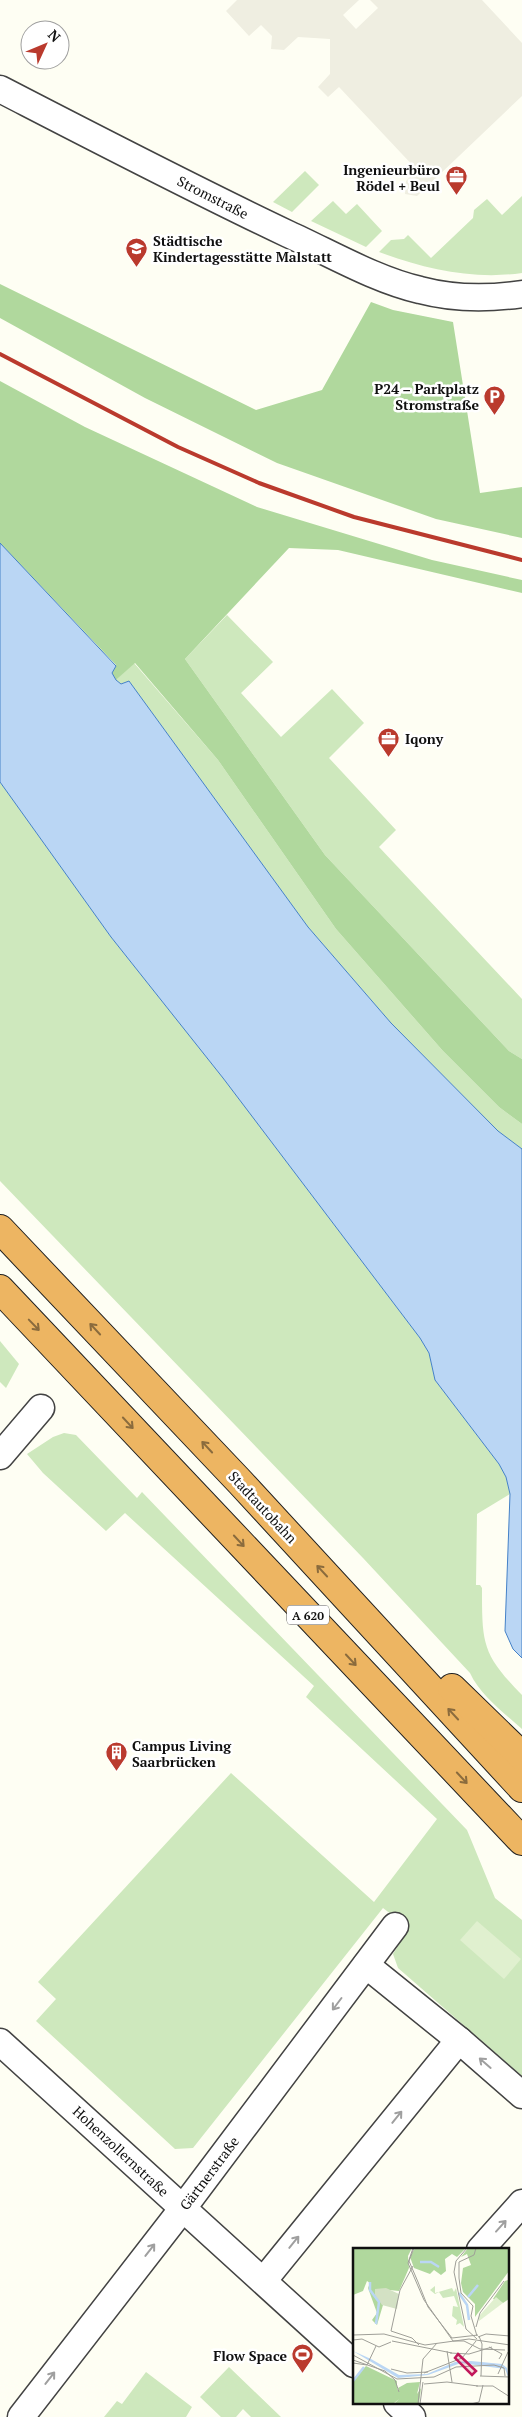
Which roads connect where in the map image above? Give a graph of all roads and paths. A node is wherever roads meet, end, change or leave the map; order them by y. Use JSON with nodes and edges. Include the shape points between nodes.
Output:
{"nodes":[{"id":1,"x":0,"y":89,"type":"edge"},
{"id":2,"x":522,"y":294,"type":"edge"},
{"id":3,"x":0,"y":1229,"type":"edge"},
{"id":4,"x":0,"y":1289,"type":"edge"},
{"id":5,"x":41,"y":1408,"type":"dead end"},
{"id":6,"x":0,"y":1456,"type":"edge"},
{"id":7,"x":355,"y":1607,"type":"junction"},
{"id":8,"x":522,"y":1756,"type":"edge"},
{"id":9,"x":522,"y":1788,"type":"edge"},
{"id":10,"x":522,"y":1842,"type":"edge"},
{"id":11,"x":395,"y":1926,"type":"dead end"},
{"id":12,"x":366,"y":1965,"type":"junction"},
{"id":13,"x":459,"y":2040,"type":"junction"},
{"id":14,"x":0,"y":2042,"type":"edge"},
{"id":15,"x":522,"y":2095,"type":"edge"},
{"id":16,"x":522,"y":2203,"type":"edge"},
{"id":17,"x":183,"y":2208,"type":"junction"},
{"id":18,"x":482,"y":2248,"type":"edge"},
{"id":19,"x":264,"y":2280,"type":"junction"},
{"id":20,"x":353,"y":2363,"type":"edge"},
{"id":21,"x":398,"y":2404,"type":"edge"},
{"id":22,"x":21,"y":2417,"type":"edge"},
{"id":23,"x":412,"y":2417,"type":"edge"}],
"edges":[{"from":1,"to":2,"type":"street","name":"Stromstraße","via":[[221,202],[363,269],[418,290],[439,294],[476,298]]},
{"from":7,"to":3,"type":"highway","name":"Stadtautobahn","number":"A 620","one_way":true},
{"from":4,"to":10,"type":"highway","number":"A 620","one_way":true},
{"from":5,"to":6,"type":"street"},
{"from":7,"to":8,"type":"highway","via":[[453,1689]]},
{"from":9,"to":7,"type":"highway","name":"Stadtautobahn","number":"A 620","one_way":true},
{"from":11,"to":12,"type":"street","name":"Gärtnerstraße"},
{"from":12,"to":13,"type":"street"},
{"from":12,"to":17,"type":"street","name":"Gärtnerstraße","one_way":true},
{"from":15,"to":13,"type":"street","one_way":true},
{"from":19,"to":13,"type":"street","one_way":true},
{"from":14,"to":17,"type":"street","name":"Hohenzollernstraße"},
{"from":18,"to":16,"type":"street","one_way":true},
{"from":17,"to":19,"type":"street","name":"Hohenzollernstraße"},
{"from":22,"to":17,"type":"street","name":"Gärtnerstraße","one_way":true},
{"from":19,"to":20,"type":"street","name":"Hohenzollernstraße"},
{"from":21,"to":23,"type":"street"}]}
